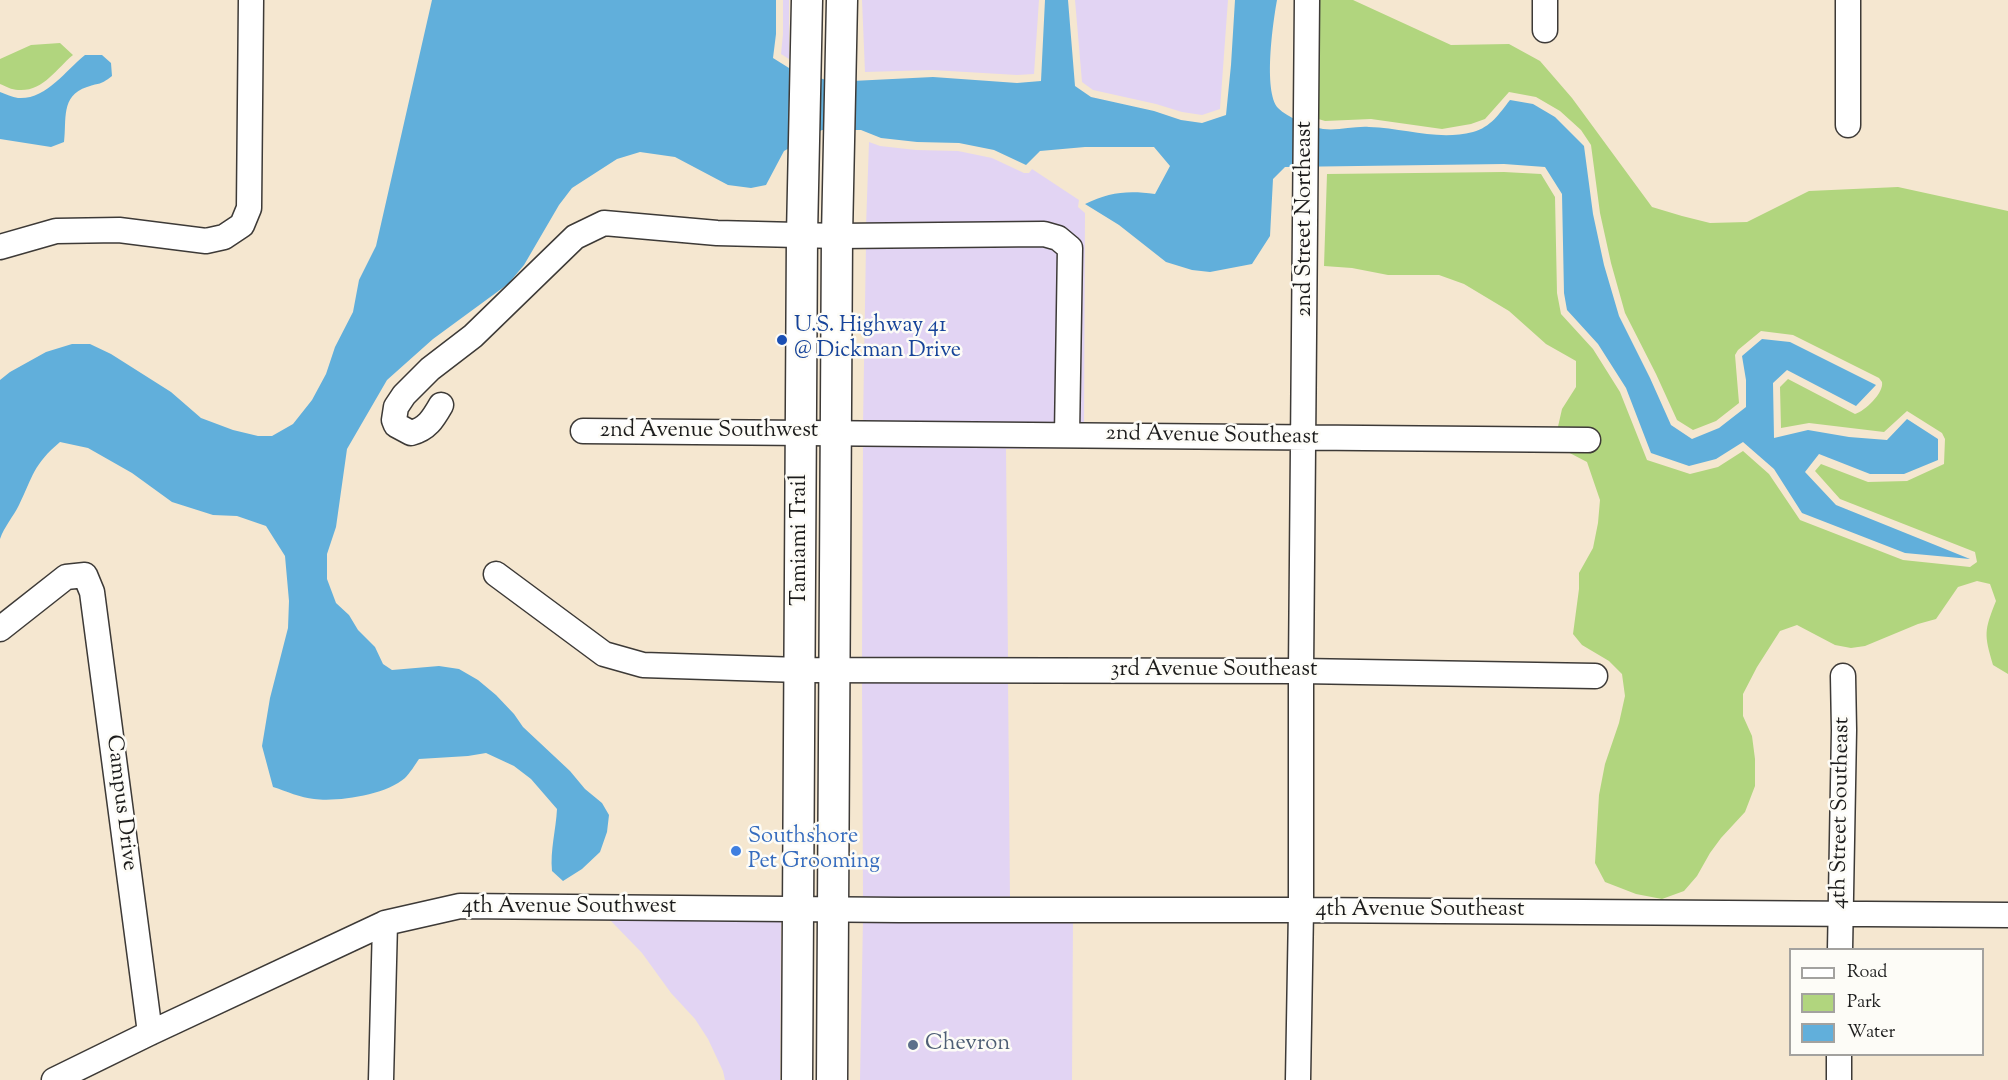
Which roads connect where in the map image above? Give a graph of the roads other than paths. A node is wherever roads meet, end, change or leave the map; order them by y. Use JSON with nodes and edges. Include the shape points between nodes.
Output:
{"nodes":[{"id":1,"x":251,"y":0,"type":"edge"},
{"id":2,"x":807,"y":0,"type":"edge"},
{"id":3,"x":842,"y":0,"type":"edge"},
{"id":4,"x":1307,"y":0,"type":"edge"},
{"id":5,"x":1545,"y":0,"type":"edge"},
{"id":6,"x":1848,"y":0,"type":"edge"},
{"id":7,"x":1545,"y":30,"type":"dead end"},
{"id":8,"x":1848,"y":125,"type":"dead end"},
{"id":9,"x":802,"y":235,"type":"junction"},
{"id":10,"x":837,"y":236,"type":"junction"},
{"id":11,"x":0,"y":247,"type":"edge"},
{"id":12,"x":441,"y":405,"type":"dead end"},
{"id":13,"x":583,"y":431,"type":"dead end"},
{"id":14,"x":802,"y":433,"type":"junction"},
{"id":15,"x":836,"y":433,"type":"junction"},
{"id":16,"x":1067,"y":435,"type":"junction"},
{"id":17,"x":1304,"y":438,"type":"junction"},
{"id":18,"x":1588,"y":440,"type":"dead end"},
{"id":19,"x":496,"y":574,"type":"dead end"},
{"id":20,"x":0,"y":629,"type":"edge"},
{"id":21,"x":834,"y":669,"type":"junction"},
{"id":22,"x":800,"y":670,"type":"junction"},
{"id":23,"x":1301,"y":672,"type":"junction"},
{"id":24,"x":1595,"y":676,"type":"dead end"},
{"id":25,"x":1843,"y":676,"type":"dead end"},
{"id":26,"x":797,"y":909,"type":"junction"},
{"id":27,"x":833,"y":909,"type":"junction"},
{"id":28,"x":1301,"y":910,"type":"junction"},
{"id":29,"x":1840,"y":914,"type":"junction"},
{"id":30,"x":2008,"y":915,"type":"edge"},
{"id":31,"x":385,"y":923,"type":"junction"},
{"id":32,"x":1840,"y":948,"type":"edge"},
{"id":33,"x":150,"y":1033,"type":"junction"},
{"id":34,"x":1839,"y":1056,"type":"edge"},
{"id":35,"x":54,"y":1080,"type":"edge"},
{"id":36,"x":381,"y":1080,"type":"edge"},
{"id":37,"x":797,"y":1080,"type":"edge"},
{"id":38,"x":832,"y":1080,"type":"edge"},
{"id":39,"x":1298,"y":1080,"type":"edge"},
{"id":40,"x":1839,"y":1080,"type":"edge"}],
"edges":[{"from":1,"to":11,"type":"street","via":[[249,208],[242,225],[224,237],[206,241],[119,230],[56,231]]},
{"from":2,"to":9,"type":"main road","name":"Tamiami Trail"},
{"from":3,"to":10,"type":"main road","name":"Tamiami Trail"},
{"from":4,"to":17,"type":"street","name":"2nd Street Northeast"},
{"from":5,"to":7,"type":"street"},
{"from":6,"to":8,"type":"street"},
{"from":9,"to":10,"type":"street"},
{"from":9,"to":12,"type":"street","via":[[717,233],[604,223],[575,237],[473,336],[420,378],[396,407],[396,426],[411,433],[421,431]]},
{"from":9,"to":14,"type":"main road","name":"Tamiami Trail"},
{"from":10,"to":15,"type":"main road","name":"Tamiami Trail"},
{"from":10,"to":16,"type":"street","via":[[1044,234],[1058,238],[1070,248]]},
{"from":13,"to":14,"type":"street","name":"2nd Avenue Southwest"},
{"from":14,"to":15,"type":"street","name":"2nd Avenue Southwest"},
{"from":14,"to":22,"type":"main road","name":"Tamiami Trail"},
{"from":15,"to":16,"type":"street","name":"2nd Avenue Southeast"},
{"from":15,"to":21,"type":"main road","name":"Tamiami Trail"},
{"from":16,"to":17,"type":"street","name":"2nd Avenue Southeast"},
{"from":17,"to":18,"type":"street","name":"2nd Avenue Southeast"},
{"from":17,"to":23,"type":"street","name":"2nd Street Northeast"},
{"from":19,"to":22,"type":"street","name":"3rd Avenue Southeast","via":[[604,654],[643,665]]},
{"from":20,"to":33,"type":"street","name":"Campus Drive","via":[[66,577],[85,576],[92,592]]},
{"from":21,"to":22,"type":"street","name":"3rd Avenue Southeast"},
{"from":21,"to":23,"type":"street","name":"3rd Avenue Southeast"},
{"from":21,"to":27,"type":"main road","name":"Tamiami Trail"},
{"from":22,"to":26,"type":"main road","name":"Tamiami Trail"},
{"from":23,"to":24,"type":"street","name":"3rd Avenue Southeast"},
{"from":23,"to":28,"type":"street","name":"2nd Street Northeast"},
{"from":25,"to":29,"type":"street","name":"4th Street Southeast"},
{"from":26,"to":27,"type":"street","name":"4th Avenue Southwest"},
{"from":26,"to":31,"type":"street","name":"4th Avenue Southwest","via":[[460,906]]},
{"from":26,"to":37,"type":"main road","name":"Tamiami Trail"},
{"from":27,"to":28,"type":"street","name":"4th Avenue Southeast"},
{"from":27,"to":38,"type":"main road","name":"Tamiami Trail"},
{"from":28,"to":29,"type":"street","name":"4th Avenue Southeast"},
{"from":28,"to":39,"type":"street","name":"2nd Street Northeast"},
{"from":29,"to":30,"type":"street","name":"4th Avenue Southeast"},
{"from":29,"to":32,"type":"street","name":"4th Street Southeast"},
{"from":31,"to":33,"type":"street","name":"4th Avenue Southwest"},
{"from":31,"to":36,"type":"street"},
{"from":33,"to":35,"type":"street","name":"4th Avenue Southwest"},
{"from":34,"to":40,"type":"street"}]}
